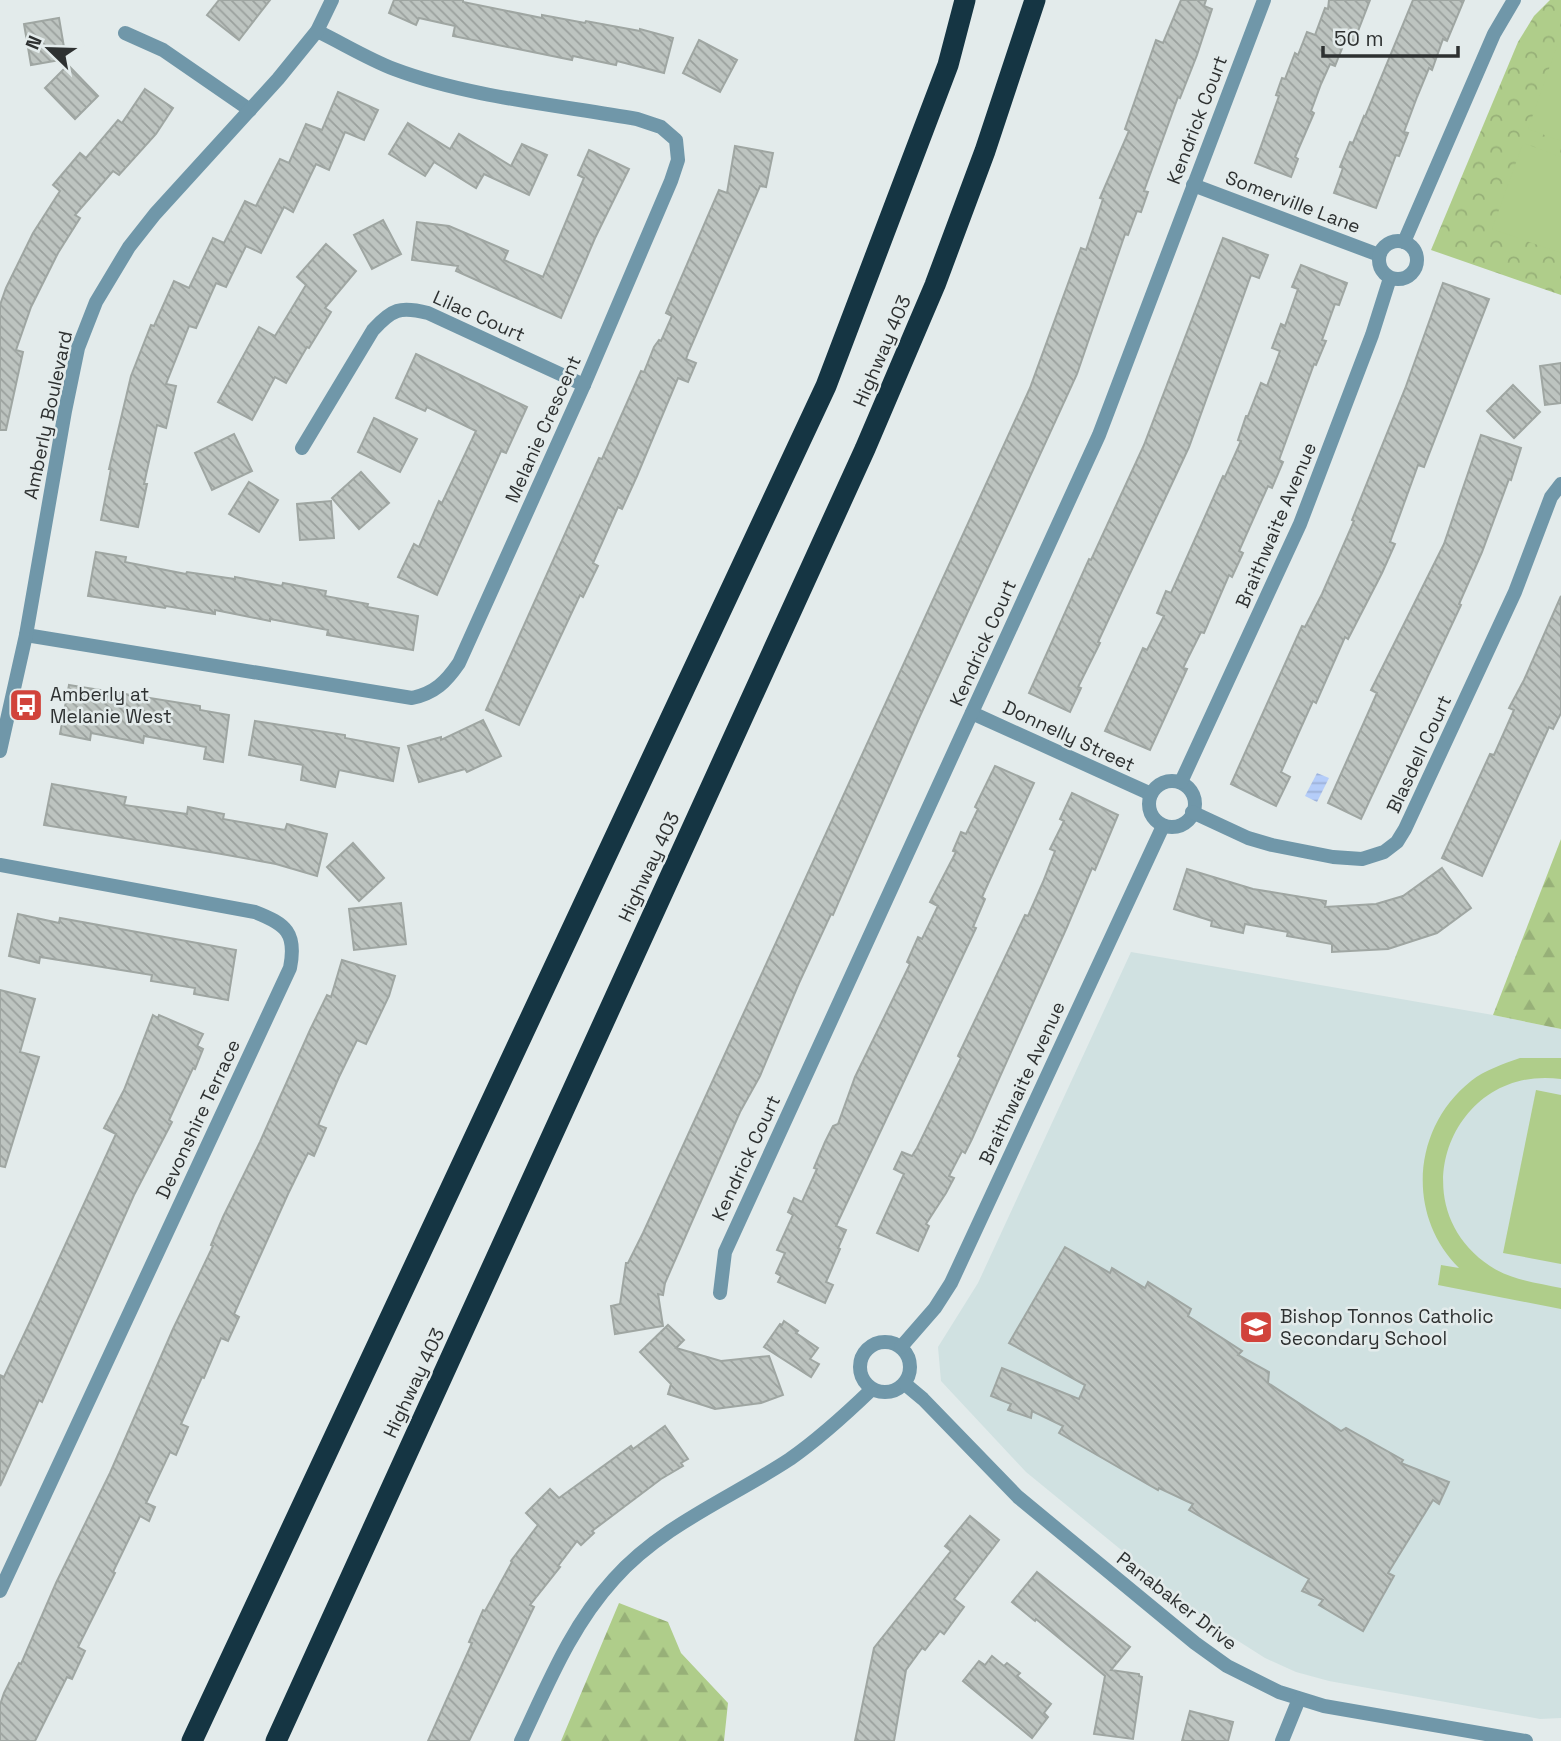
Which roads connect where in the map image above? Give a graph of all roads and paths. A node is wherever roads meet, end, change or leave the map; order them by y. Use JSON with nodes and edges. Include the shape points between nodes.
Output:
{"nodes":[{"id":1,"x":332,"y":0,"type":"edge"},
{"id":2,"x":965,"y":0,"type":"edge"},
{"id":3,"x":1035,"y":0,"type":"edge"},
{"id":4,"x":1264,"y":0,"type":"edge"},
{"id":5,"x":1514,"y":0,"type":"edge"},
{"id":6,"x":317,"y":31,"type":"junction"},
{"id":7,"x":125,"y":33,"type":"dead end"},
{"id":8,"x":250,"y":110,"type":"junction"},
{"id":9,"x":1193,"y":185,"type":"junction"},
{"id":10,"x":1404,"y":243,"type":"junction"},
{"id":11,"x":1379,"y":255,"type":"junction"},
{"id":12,"x":1390,"y":278,"type":"junction"},
{"id":13,"x":584,"y":384,"type":"junction"},
{"id":14,"x":302,"y":448,"type":"dead end"},
{"id":15,"x":1561,"y":484,"type":"edge"},
{"id":16,"x":26,"y":635,"type":"junction"},
{"id":17,"x":972,"y":713,"type":"junction"},
{"id":18,"x":0,"y":751,"type":"edge"},
{"id":19,"x":1181,"y":782,"type":"junction"},
{"id":20,"x":1151,"y":794,"type":"junction"},
{"id":21,"x":1192,"y":812,"type":"junction"},
{"id":22,"x":1163,"y":826,"type":"junction"},
{"id":23,"x":0,"y":865,"type":"edge"},
{"id":24,"x":720,"y":1293,"type":"dead end"},
{"id":25,"x":901,"y":1347,"type":"junction"},
{"id":26,"x":905,"y":1384,"type":"junction"},
{"id":27,"x":871,"y":1390,"type":"junction"},
{"id":28,"x":0,"y":1591,"type":"edge"},
{"id":29,"x":1299,"y":1699,"type":"junction"},
{"id":30,"x":192,"y":1741,"type":"edge"},
{"id":31,"x":276,"y":1741,"type":"edge"},
{"id":32,"x":522,"y":1741,"type":"edge"},
{"id":33,"x":1282,"y":1741,"type":"edge"},
{"id":34,"x":1526,"y":1741,"type":"edge"}],
"edges":[{"from":1,"to":6,"type":"street","name":"Amberly Boulevard"},
{"from":2,"to":30,"type":"highway","name":"Highway 403","via":[[948,65],[826,386]]},
{"from":3,"to":31,"type":"highway","name":"Highway 403","via":[[935,285],[865,449]]},
{"from":4,"to":9,"type":"street","name":"Kendrick Court"},
{"from":5,"to":10,"type":"street","via":[[1494,34]]},
{"from":6,"to":8,"type":"street","name":"Amberly Boulevard"},
{"from":6,"to":13,"type":"street","name":"Melanie Crescent","via":[[392,69],[458,88],[637,119],[661,127],[676,140],[678,160],[671,181]]},
{"from":7,"to":8,"type":"street","via":[[163,50]]},
{"from":8,"to":16,"type":"street","name":"Amberly Boulevard","via":[[155,214],[96,302],[78,348]]},
{"from":9,"to":11,"type":"street","name":"Somerville Lane"},
{"from":9,"to":17,"type":"street","name":"Kendrick Court","via":[[1112,404]]},
{"from":10,"to":11,"type":"street","via":[[1391,243]]},
{"from":10,"to":12,"type":"street","via":[[1413,249],[1416,265],[1406,278]]},
{"from":11,"to":12,"type":"street","via":[[1380,266]]},
{"from":12,"to":19,"type":"street","name":"Braithwaite Avenue","via":[[1300,524]]},
{"from":13,"to":14,"type":"street","name":"Lilac Court","via":[[407,307],[387,314],[373,330]]},
{"from":13,"to":16,"type":"street","name":"Melanie Crescent","via":[[459,663],[445,683],[428,695],[412,698]]},
{"from":15,"to":21,"type":"street","name":"Blasdell Court","via":[[1551,497],[1515,592],[1397,842],[1362,859],[1333,857],[1248,838]]},
{"from":16,"to":18,"type":"street","name":"Amberly Boulevard"},
{"from":17,"to":20,"type":"street","name":"Donnelly Street"},
{"from":17,"to":24,"type":"street","name":"Kendrick Court","via":[[724,1252]]},
{"from":19,"to":20,"type":"street","via":[[1166,781]]},
{"from":19,"to":21,"type":"street","via":[[1195,799]]},
{"from":20,"to":22,"type":"street","via":[[1149,810]]},
{"from":21,"to":22,"type":"street","via":[[1184,824]]},
{"from":22,"to":25,"type":"street","name":"Braithwaite Avenue","via":[[956,1273]]},
{"from":23,"to":28,"type":"street","name":"Devonshire Terrace","via":[[255,912],[279,921],[294,948],[290,968]]},
{"from":25,"to":26,"type":"street","via":[[910,1361]]},
{"from":25,"to":27,"type":"street","via":[[878,1343],[865,1352],[860,1371]]},
{"from":26,"to":27,"type":"street","via":[[891,1392]]},
{"from":26,"to":29,"type":"street","name":"Panabaker Drive","via":[[1018,1497],[1195,1643],[1237,1671]]},
{"from":27,"to":32,"type":"street","via":[[788,1460],[660,1537],[615,1577],[575,1630]]},
{"from":29,"to":33,"type":"street"},
{"from":29,"to":34,"type":"street","name":"Panabaker Drive"}]}
